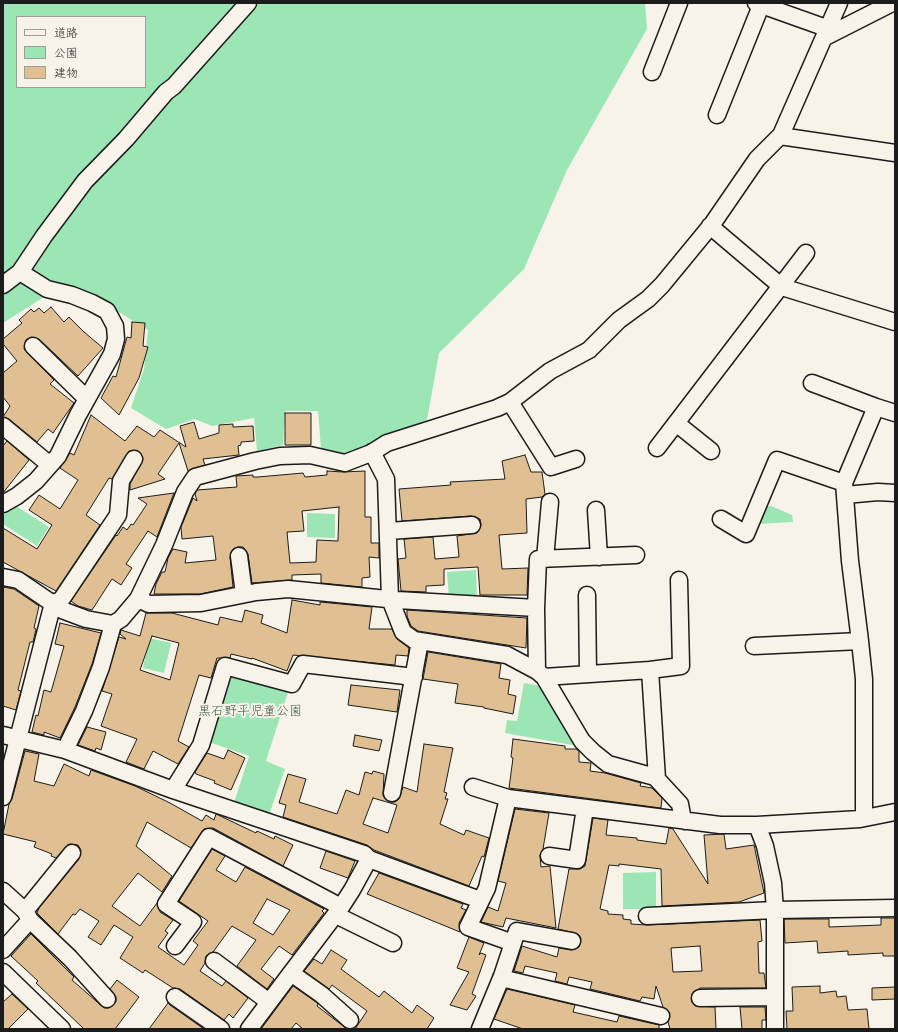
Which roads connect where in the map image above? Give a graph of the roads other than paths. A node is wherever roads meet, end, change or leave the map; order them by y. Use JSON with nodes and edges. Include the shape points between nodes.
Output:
{"nodes":[{"id":1,"x":248,"y":3,"type":"edge"},
{"id":2,"x":679,"y":3,"type":"edge"},
{"id":3,"x":839,"y":3,"type":"edge"},
{"id":4,"x":892,"y":3,"type":"edge"},
{"id":5,"x":760,"y":4,"type":"edge"},
{"id":6,"x":827,"y":33,"type":"junction"},
{"id":7,"x":652,"y":72,"type":"dead end"},
{"id":8,"x":717,"y":115,"type":"dead end"},
{"id":9,"x":780,"y":136,"type":"junction"},
{"id":10,"x":895,"y":152,"type":"edge"},
{"id":11,"x":710,"y":226,"type":"junction"},
{"id":12,"x":806,"y":253,"type":"dead end"},
{"id":13,"x":20,"y":272,"type":"junction"},
{"id":14,"x":3,"y":285,"type":"edge"},
{"id":15,"x":781,"y":286,"type":"junction"},
{"id":16,"x":895,"y":322,"type":"edge"},
{"id":17,"x":33,"y":346,"type":"dead end"},
{"id":18,"x":812,"y":383,"type":"dead end"},
{"id":19,"x":87,"y":399,"type":"junction"},
{"id":20,"x":510,"y":402,"type":"junction"},
{"id":21,"x":876,"y":407,"type":"junction"},
{"id":22,"x":895,"y":413,"type":"edge"},
{"id":23,"x":676,"y":424,"type":"junction"},
{"id":24,"x":3,"y":426,"type":"edge"},
{"id":25,"x":657,"y":448,"type":"dead end"},
{"id":26,"x":711,"y":451,"type":"dead end"},
{"id":27,"x":372,"y":452,"type":"junction"},
{"id":28,"x":134,"y":459,"type":"dead end"},
{"id":29,"x":576,"y":459,"type":"dead end"},
{"id":30,"x":50,"y":465,"type":"junction"},
{"id":31,"x":844,"y":489,"type":"junction"},
{"id":32,"x":895,"y":493,"type":"edge"},
{"id":33,"x":550,"y":502,"type":"dead end"},
{"id":34,"x":3,"y":504,"type":"edge"},
{"id":35,"x":596,"y":510,"type":"dead end"},
{"id":36,"x":721,"y":519,"type":"dead end"},
{"id":37,"x":472,"y":525,"type":"dead end"},
{"id":38,"x":389,"y":531,"type":"junction"},
{"id":39,"x":636,"y":555,"type":"dead end"},
{"id":40,"x":239,"y":556,"type":"dead end"},
{"id":41,"x":599,"y":557,"type":"junction"},
{"id":42,"x":545,"y":559,"type":"junction"},
{"id":43,"x":3,"y":577,"type":"edge"},
{"id":44,"x":679,"y":580,"type":"dead end"},
{"id":45,"x":244,"y":594,"type":"junction"},
{"id":46,"x":587,"y":595,"type":"dead end"},
{"id":47,"x":138,"y":599,"type":"junction"},
{"id":48,"x":390,"y":599,"type":"junction"},
{"id":49,"x":53,"y":603,"type":"junction"},
{"id":50,"x":536,"y":608,"type":"junction"},
{"id":51,"x":113,"y":624,"type":"junction"},
{"id":52,"x":420,"y":641,"type":"junction"},
{"id":53,"x":860,"y":641,"type":"junction"},
{"id":54,"x":754,"y":646,"type":"dead end"},
{"id":55,"x":650,"y":670,"type":"junction"},
{"id":56,"x":540,"y":674,"type":"junction"},
{"id":57,"x":588,"y":674,"type":"junction"},
{"id":58,"x":414,"y":677,"type":"junction"},
{"id":59,"x":11,"y":736,"type":"edge"},
{"id":60,"x":65,"y":750,"type":"junction"},
{"id":61,"x":657,"y":779,"type":"junction"},
{"id":62,"x":473,"y":787,"type":"dead end"},
{"id":63,"x":173,"y":790,"type":"junction"},
{"id":64,"x":392,"y":793,"type":"dead end"},
{"id":65,"x":3,"y":797,"type":"edge"},
{"id":66,"x":508,"y":798,"type":"junction"},
{"id":67,"x":585,"y":808,"type":"junction"},
{"id":68,"x":895,"y":812,"type":"edge"},
{"id":69,"x":864,"y":818,"type":"junction"},
{"id":70,"x":686,"y":821,"type":"junction"},
{"id":71,"x":757,"y":825,"type":"junction"},
{"id":72,"x":72,"y":853,"type":"dead end"},
{"id":73,"x":549,"y":856,"type":"dead end"},
{"id":74,"x":368,"y":859,"type":"junction"},
{"id":75,"x":3,"y":891,"type":"edge"},
{"id":76,"x":480,"y":900,"type":"junction"},
{"id":77,"x":895,"y":908,"type":"edge"},
{"id":78,"x":775,"y":910,"type":"junction"},
{"id":79,"x":338,"y":911,"type":"junction"},
{"id":80,"x":28,"y":916,"type":"junction"},
{"id":81,"x":647,"y":916,"type":"dead end"},
{"id":82,"x":572,"y":941,"type":"dead end"},
{"id":83,"x":392,"y":943,"type":"dead end"},
{"id":84,"x":513,"y":943,"type":"junction"},
{"id":85,"x":175,"y":946,"type":"dead end"},
{"id":86,"x":3,"y":950,"type":"edge"},
{"id":87,"x":214,"y":961,"type":"dead end"},
{"id":88,"x":3,"y":972,"type":"edge"},
{"id":89,"x":291,"y":973,"type":"junction"},
{"id":90,"x":500,"y":978,"type":"junction"},
{"id":91,"x":175,"y":997,"type":"dead end"},
{"id":92,"x":775,"y":997,"type":"junction"},
{"id":93,"x":700,"y":998,"type":"dead end"},
{"id":94,"x":106,"y":999,"type":"dead end"},
{"id":95,"x":269,"y":1002,"type":"junction"},
{"id":96,"x":660,"y":1016,"type":"dead end"},
{"id":97,"x":350,"y":1020,"type":"dead end"},
{"id":98,"x":250,"y":1028,"type":"edge"},
{"id":99,"x":62,"y":1029,"type":"edge"},
{"id":100,"x":221,"y":1029,"type":"edge"},
{"id":101,"x":480,"y":1029,"type":"edge"},
{"id":102,"x":775,"y":1029,"type":"edge"}],
"edges":[{"from":1,"to":13,"type":"street","via":[[85,181]]},
{"from":2,"to":7,"type":"street"},
{"from":3,"to":6,"type":"street"},
{"from":4,"to":6,"type":"street"},
{"from":5,"to":6,"type":"street"},
{"from":5,"to":8,"type":"street"},
{"from":6,"to":9,"type":"street"},
{"from":9,"to":10,"type":"street"},
{"from":9,"to":11,"type":"street","via":[[757,159]]},
{"from":11,"to":15,"type":"street"},
{"from":11,"to":20,"type":"street","via":[[648,299],[618,320],[589,350],[550,371]]},
{"from":12,"to":15,"type":"street"},
{"from":13,"to":14,"type":"street"},
{"from":13,"to":19,"type":"street","via":[[47,289],[72,294],[92,303],[106,311],[115,326],[116,339],[112,354]]},
{"from":15,"to":16,"type":"street"},
{"from":15,"to":23,"type":"street"},
{"from":17,"to":19,"type":"street"},
{"from":18,"to":21,"type":"street"},
{"from":19,"to":30,"type":"street","via":[[58,456]]},
{"from":20,"to":27,"type":"street","via":[[387,443]]},
{"from":20,"to":29,"type":"street","via":[[551,467]]},
{"from":21,"to":22,"type":"street"},
{"from":21,"to":31,"type":"street"},
{"from":23,"to":25,"type":"street"},
{"from":23,"to":26,"type":"street"},
{"from":24,"to":30,"type":"street"},
{"from":27,"to":38,"type":"street","via":[[386,479]]},
{"from":27,"to":47,"type":"street","via":[[345,464],[310,455],[280,456],[195,477],[185,492],[164,545]]},
{"from":28,"to":49,"type":"street","via":[[121,481],[118,514],[60,600]]},
{"from":30,"to":34,"type":"street","via":[[36,481]]},
{"from":31,"to":32,"type":"street"},
{"from":31,"to":36,"type":"street","via":[[777,460],[746,534]]},
{"from":31,"to":53,"type":"street"},
{"from":33,"to":42,"type":"street"},
{"from":35,"to":41,"type":"street"},
{"from":37,"to":38,"type":"street"},
{"from":38,"to":48,"type":"street"},
{"from":39,"to":41,"type":"street"},
{"from":40,"to":45,"type":"street"},
{"from":41,"to":42,"type":"street"},
{"from":42,"to":50,"type":"street","via":[[538,559]]},
{"from":43,"to":49,"type":"street","via":[[18,580]]},
{"from":44,"to":55,"type":"street","via":[[681,666]]},
{"from":45,"to":47,"type":"street","via":[[201,603],[149,604]]},
{"from":45,"to":48,"type":"street","via":[[288,589]]},
{"from":46,"to":57,"type":"street"},
{"from":47,"to":51,"type":"street","via":[[121,619]]},
{"from":48,"to":50,"type":"street"},
{"from":48,"to":52,"type":"street","via":[[395,616],[404,632],[414,640]]},
{"from":49,"to":51,"type":"street","via":[[62,610],[76,615]]},
{"from":49,"to":59,"type":"street"},
{"from":50,"to":56,"type":"street"},
{"from":51,"to":60,"type":"street","via":[[101,667]]},
{"from":52,"to":56,"type":"street","via":[[507,655]]},
{"from":52,"to":58,"type":"street"},
{"from":53,"to":54,"type":"street"},
{"from":53,"to":69,"type":"street","via":[[864,679]]},
{"from":55,"to":57,"type":"street"},
{"from":55,"to":61,"type":"street"},
{"from":56,"to":57,"type":"street"},
{"from":56,"to":61,"type":"street","via":[[582,741],[600,760]]},
{"from":58,"to":63,"type":"street","via":[[303,664],[292,684],[225,666],[201,745]]},
{"from":58,"to":64,"type":"street"},
{"from":59,"to":60,"type":"street"},
{"from":59,"to":65,"type":"street"},
{"from":60,"to":63,"type":"street"},
{"from":61,"to":70,"type":"street","via":[[680,804]]},
{"from":62,"to":66,"type":"street"},
{"from":63,"to":74,"type":"street","via":[[364,854]]},
{"from":66,"to":67,"type":"street"},
{"from":66,"to":76,"type":"street","via":[[487,888]]},
{"from":67,"to":70,"type":"street"},
{"from":67,"to":73,"type":"street","via":[[577,860]]},
{"from":68,"to":69,"type":"street"},
{"from":69,"to":71,"type":"street"},
{"from":70,"to":71,"type":"street","via":[[720,825]]},
{"from":71,"to":78,"type":"street","via":[[773,883]]},
{"from":72,"to":80,"type":"street"},
{"from":74,"to":76,"type":"street"},
{"from":74,"to":79,"type":"street"},
{"from":75,"to":80,"type":"street"},
{"from":76,"to":84,"type":"street","via":[[468,927]]},
{"from":77,"to":78,"type":"street"},
{"from":78,"to":81,"type":"street"},
{"from":78,"to":92,"type":"street"},
{"from":79,"to":83,"type":"street"},
{"from":79,"to":85,"type":"street","via":[[209,837],[166,904],[193,922]]},
{"from":79,"to":89,"type":"street"},
{"from":80,"to":86,"type":"street"},
{"from":80,"to":94,"type":"street"},
{"from":82,"to":84,"type":"street","via":[[517,931]]},
{"from":84,"to":90,"type":"street"},
{"from":87,"to":95,"type":"street"},
{"from":88,"to":99,"type":"street"},
{"from":89,"to":95,"type":"street"},
{"from":89,"to":97,"type":"street","via":[[322,995]]},
{"from":90,"to":96,"type":"street"},
{"from":90,"to":101,"type":"street"},
{"from":91,"to":100,"type":"street"},
{"from":92,"to":93,"type":"street"},
{"from":92,"to":102,"type":"street"},
{"from":95,"to":98,"type":"street"}]}
